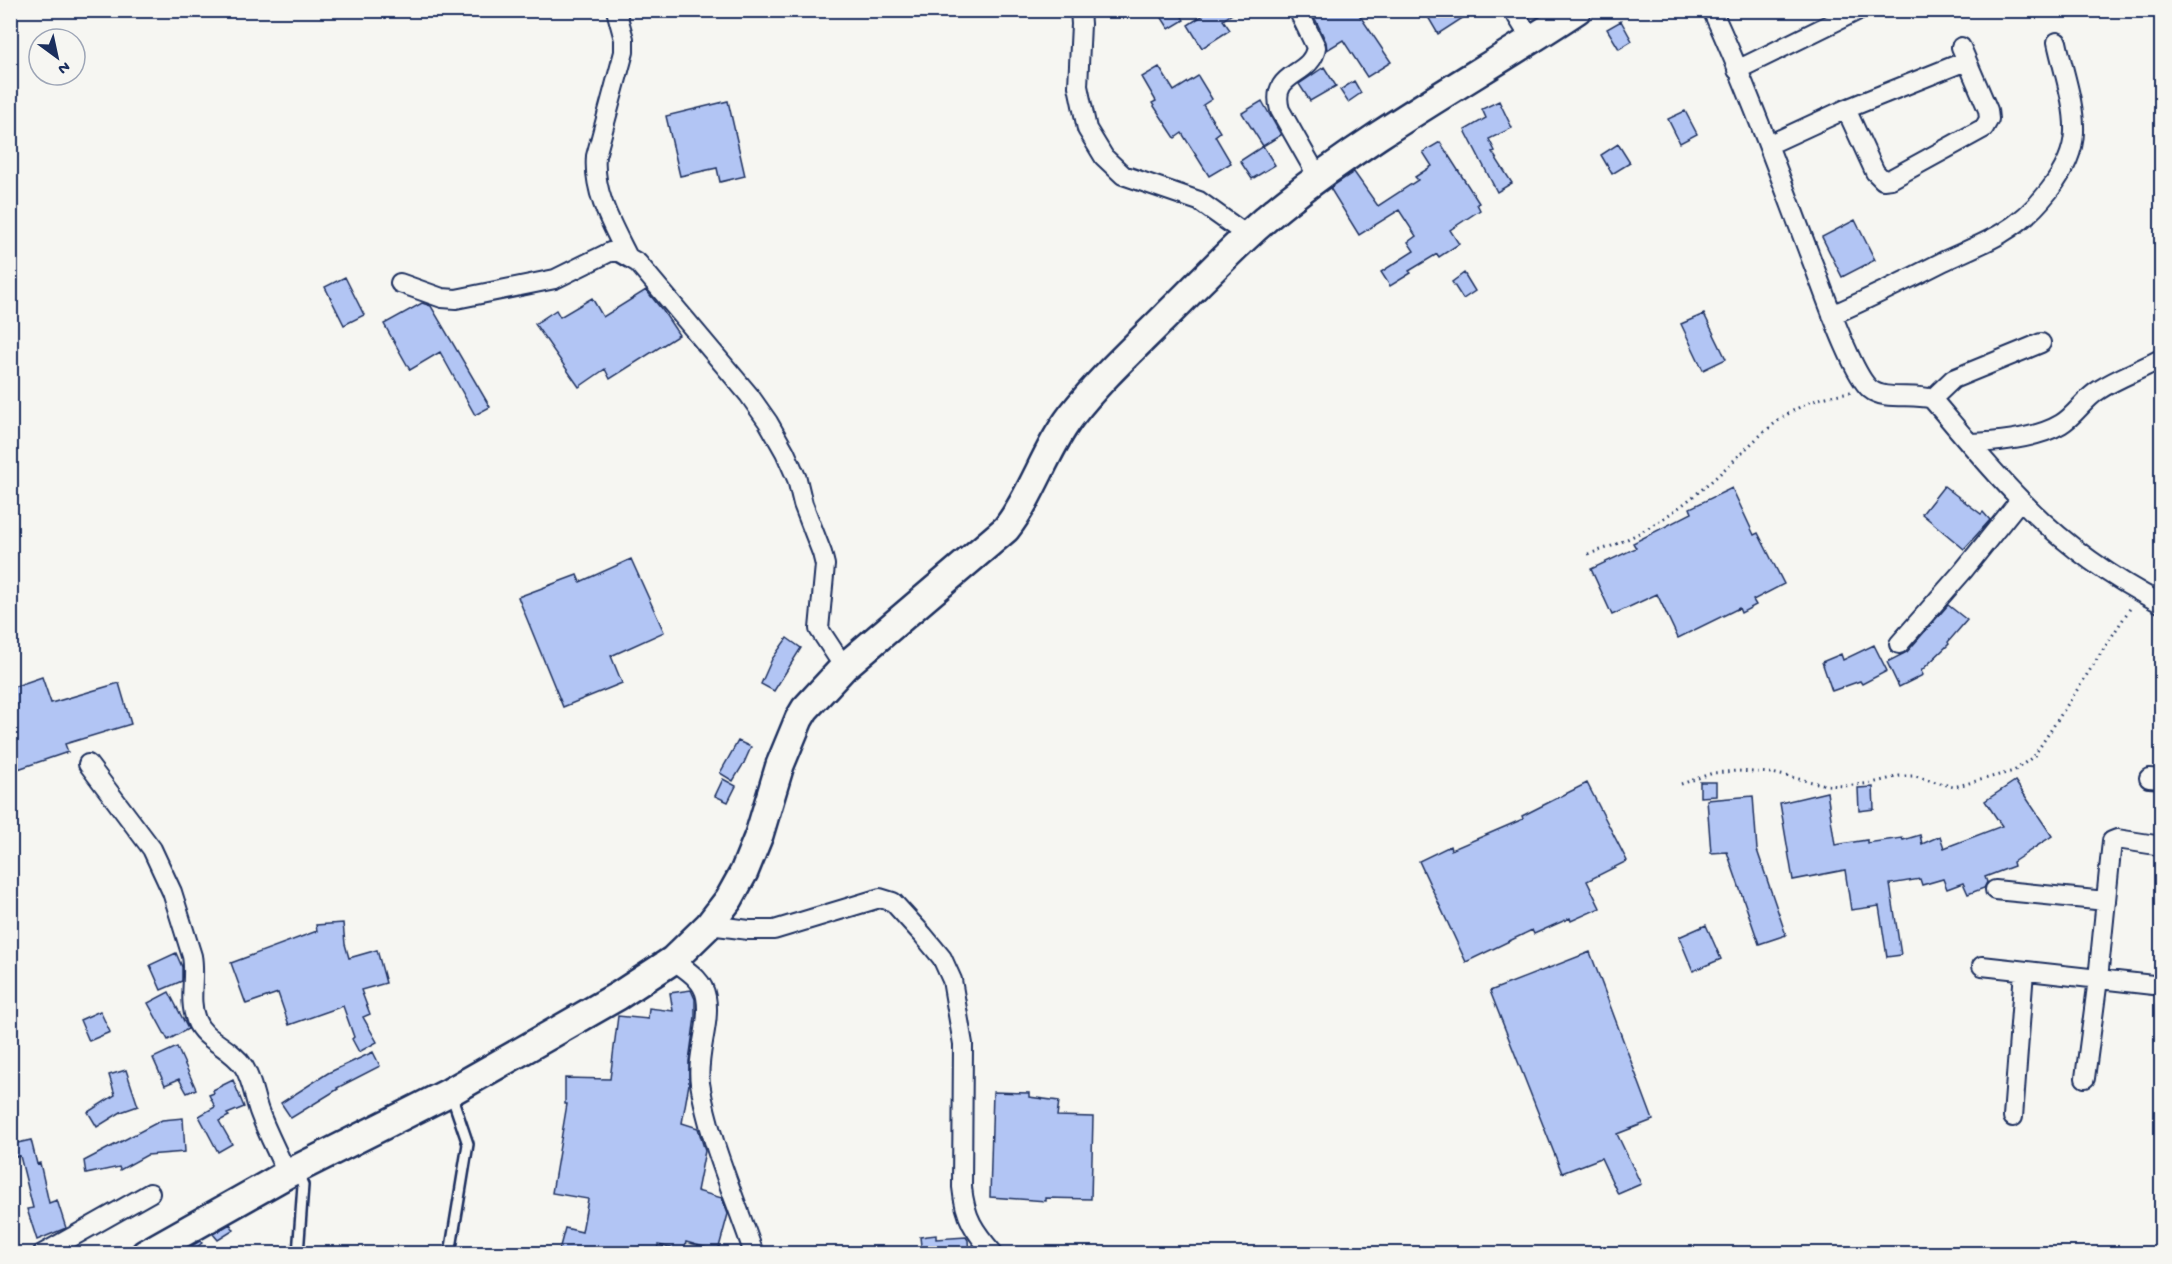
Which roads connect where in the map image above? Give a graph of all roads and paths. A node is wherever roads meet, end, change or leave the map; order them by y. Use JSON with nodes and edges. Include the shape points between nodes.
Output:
{"nodes":[{"id":1,"x":616,"y":10,"type":"edge"},
{"id":2,"x":1080,"y":10,"type":"edge"},
{"id":3,"x":1298,"y":10,"type":"edge"},
{"id":4,"x":1513,"y":10,"type":"edge"},
{"id":5,"x":1577,"y":10,"type":"edge"},
{"id":6,"x":1712,"y":10,"type":"edge"},
{"id":7,"x":1859,"y":10,"type":"edge"},
{"id":8,"x":1531,"y":39,"type":"junction"},
{"id":9,"x":2057,"y":42,"type":"dead end"},
{"id":10,"x":1737,"y":70,"type":"junction"},
{"id":11,"x":1846,"y":109,"type":"junction"},
{"id":12,"x":1768,"y":145,"type":"junction"},
{"id":13,"x":1318,"y":177,"type":"junction"},
{"id":14,"x":1248,"y":236,"type":"junction"},
{"id":15,"x":627,"y":255,"type":"junction"},
{"id":16,"x":399,"y":283,"type":"dead end"},
{"id":17,"x":1832,"y":315,"type":"junction"},
{"id":18,"x":2041,"y":343,"type":"dead end"},
{"id":19,"x":2162,"y":358,"type":"edge"},
{"id":20,"x":1869,"y":389,"type":"junction"},
{"id":21,"x":1932,"y":399,"type":"junction"},
{"id":22,"x":1970,"y":443,"type":"junction"},
{"id":23,"x":2020,"y":500,"type":"junction"},
{"id":24,"x":1588,"y":554,"type":"dead end"},
{"id":25,"x":2140,"y":593,"type":"junction"},
{"id":26,"x":2162,"y":604,"type":"edge"},
{"id":27,"x":1899,"y":644,"type":"dead end"},
{"id":28,"x":844,"y":667,"type":"junction"},
{"id":29,"x":87,"y":764,"type":"dead end"},
{"id":30,"x":1681,"y":784,"type":"dead end"},
{"id":31,"x":2162,"y":846,"type":"edge"},
{"id":32,"x":1995,"y":890,"type":"dead end"},
{"id":33,"x":2106,"y":901,"type":"junction"},
{"id":34,"x":709,"y":925,"type":"junction"},
{"id":35,"x":673,"y":960,"type":"junction"},
{"id":36,"x":1982,"y":966,"type":"dead end"},
{"id":37,"x":2024,"y":971,"type":"junction"},
{"id":38,"x":2098,"y":979,"type":"junction"},
{"id":39,"x":2162,"y":986,"type":"edge"},
{"id":40,"x":2085,"y":1078,"type":"dead end"},
{"id":41,"x":450,"y":1092,"type":"junction"},
{"id":42,"x":2013,"y":1118,"type":"dead end"},
{"id":43,"x":292,"y":1172,"type":"junction"},
{"id":44,"x":150,"y":1193,"type":"dead end"},
{"id":45,"x":42,"y":1254,"type":"edge"},
{"id":46,"x":145,"y":1254,"type":"edge"},
{"id":47,"x":298,"y":1254,"type":"edge"},
{"id":48,"x":450,"y":1254,"type":"edge"},
{"id":49,"x":754,"y":1254,"type":"edge"},
{"id":50,"x":994,"y":1254,"type":"edge"}],
"edges":[{"from":1,"to":15,"type":"street","via":[[624,52],[594,174],[607,214]]},
{"from":2,"to":14,"type":"street","via":[[1078,86],[1087,129],[1104,157],[1123,175],[1199,201]]},
{"from":3,"to":13,"type":"street","via":[[1316,47],[1315,53],[1285,80],[1277,99]]},
{"from":4,"to":8,"type":"street"},
{"from":5,"to":8,"type":"street"},
{"from":6,"to":10,"type":"street"},
{"from":7,"to":10,"type":"street"},
{"from":8,"to":13,"type":"street"},
{"from":9,"to":17,"type":"street","via":[[2074,133],[2069,159],[2057,183],[2003,233]]},
{"from":10,"to":12,"type":"street"},
{"from":11,"to":11,"type":"street","via":[[1963,54],[1989,119],[1984,128],[1883,180],[1875,172]]},
{"from":11,"to":12,"type":"street"},
{"from":12,"to":17,"type":"street"},
{"from":13,"to":14,"type":"street"},
{"from":14,"to":28,"type":"street","via":[[1072,415],[1026,501],[1006,529]]},
{"from":15,"to":16,"type":"street","via":[[610,252],[555,279],[470,297],[442,298]]},
{"from":15,"to":28,"type":"street","via":[[652,279],[748,395],[785,452],[825,565],[819,629]]},
{"from":17,"to":20,"type":"street"},
{"from":18,"to":21,"type":"street","via":[[1957,376]]},
{"from":19,"to":22,"type":"street","via":[[2099,390],[2060,424],[2018,438]]},
{"from":20,"to":21,"type":"street","via":[[1878,395]]},
{"from":20,"to":24,"type":"path","via":[[1827,396],[1797,408],[1678,508],[1628,539]]},
{"from":21,"to":22,"type":"street"},
{"from":22,"to":23,"type":"street"},
{"from":23,"to":25,"type":"street","via":[[2059,536]]},
{"from":23,"to":27,"type":"street"},
{"from":25,"to":26,"type":"street"},
{"from":25,"to":30,"type":"path","via":[[2034,756],[2014,771],[1954,787],[1915,776],[1844,786],[1737,771],[1713,773]]},
{"from":28,"to":34,"type":"street","via":[[799,719],[752,854],[729,899]]},
{"from":29,"to":43,"type":"street","via":[[140,831],[164,870],[192,956],[195,1017],[204,1034],[230,1050],[246,1070],[262,1118]]},
{"from":31,"to":33,"type":"street","via":[[2112,841]]},
{"from":32,"to":33,"type":"street"},
{"from":33,"to":38,"type":"street"},
{"from":34,"to":35,"type":"street"},
{"from":34,"to":50,"type":"street","via":[[774,930],[880,898],[893,902],[923,934],[948,969],[963,1044],[964,1208],[979,1237]]},
{"from":35,"to":41,"type":"street"},
{"from":35,"to":49,"type":"street","via":[[695,976],[706,997],[699,1067],[702,1096]]},
{"from":36,"to":37,"type":"street"},
{"from":37,"to":38,"type":"street"},
{"from":37,"to":42,"type":"street"},
{"from":38,"to":39,"type":"street"},
{"from":38,"to":40,"type":"street"},
{"from":41,"to":43,"type":"street"},
{"from":41,"to":48,"type":"lane","via":[[468,1144]]},
{"from":43,"to":46,"type":"street"},
{"from":43,"to":47,"type":"lane","via":[[303,1185]]},
{"from":44,"to":45,"type":"street"}]}
